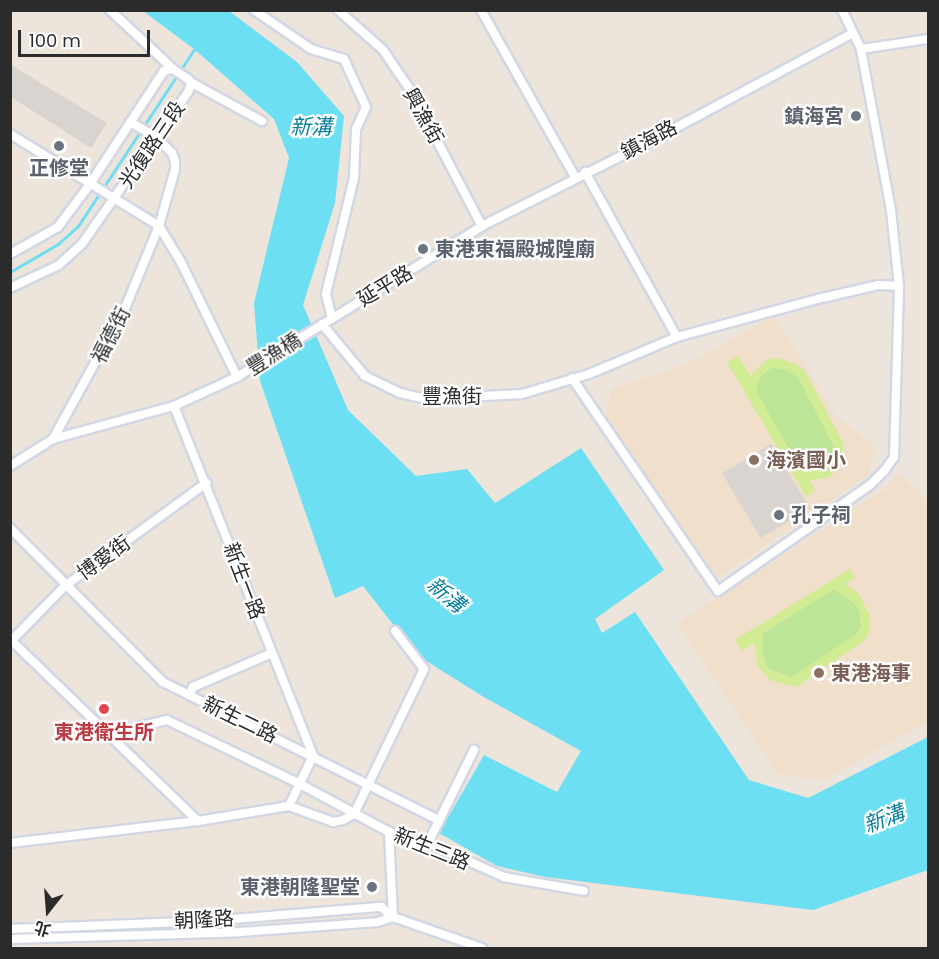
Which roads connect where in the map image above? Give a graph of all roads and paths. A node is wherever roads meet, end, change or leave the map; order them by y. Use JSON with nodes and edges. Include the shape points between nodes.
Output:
{"nodes":[{"id":1,"x":110,"y":10,"type":"edge"},
{"id":2,"x":255,"y":10,"type":"edge"},
{"id":3,"x":338,"y":10,"type":"edge"},
{"id":4,"x":481,"y":10,"type":"edge"},
{"id":5,"x":842,"y":10,"type":"edge"},
{"id":6,"x":348,"y":14,"type":"edge"},
{"id":7,"x":853,"y":33,"type":"junction"},
{"id":8,"x":928,"y":39,"type":"edge"},
{"id":9,"x":861,"y":49,"type":"junction"},
{"id":10,"x":173,"y":69,"type":"junction"},
{"id":11,"x":190,"y":81,"type":"junction"},
{"id":12,"x":262,"y":121,"type":"dead end"},
{"id":13,"x":130,"y":122,"type":"junction"},
{"id":14,"x":10,"y":134,"type":"edge"},
{"id":15,"x":156,"y":137,"type":"junction"},
{"id":16,"x":585,"y":172,"type":"junction"},
{"id":17,"x":576,"y":177,"type":"junction"},
{"id":18,"x":92,"y":185,"type":"junction"},
{"id":19,"x":112,"y":196,"type":"junction"},
{"id":20,"x":159,"y":226,"type":"junction"},
{"id":21,"x":482,"y":226,"type":"junction"},
{"id":22,"x":10,"y":254,"type":"edge"},
{"id":23,"x":900,"y":286,"type":"junction"},
{"id":24,"x":10,"y":288,"type":"edge"},
{"id":25,"x":332,"y":318,"type":"junction"},
{"id":26,"x":322,"y":324,"type":"junction"},
{"id":27,"x":310,"y":331,"type":"joint"},
{"id":28,"x":677,"y":337,"type":"junction"},
{"id":29,"x":237,"y":377,"type":"junction"},
{"id":30,"x":572,"y":378,"type":"junction"},
{"id":31,"x":174,"y":406,"type":"junction"},
{"id":32,"x":53,"y":439,"type":"junction"},
{"id":33,"x":10,"y":466,"type":"edge"},
{"id":34,"x":206,"y":483,"type":"junction"},
{"id":35,"x":10,"y":528,"type":"edge"},
{"id":36,"x":65,"y":586,"type":"junction"},
{"id":37,"x":395,"y":632,"type":"dead end"},
{"id":38,"x":11,"y":641,"type":"edge"},
{"id":39,"x":272,"y":653,"type":"junction"},
{"id":40,"x":189,"y":694,"type":"junction"},
{"id":41,"x":108,"y":734,"type":"junction"},
{"id":42,"x":474,"y":750,"type":"dead end"},
{"id":43,"x":313,"y":756,"type":"junction"},
{"id":44,"x":300,"y":784,"type":"junction"},
{"id":45,"x":368,"y":785,"type":"junction"},
{"id":46,"x":289,"y":806,"type":"junction"},
{"id":47,"x":354,"y":814,"type":"junction"},
{"id":48,"x":439,"y":820,"type":"junction"},
{"id":49,"x":198,"y":821,"type":"junction"},
{"id":50,"x":389,"y":832,"type":"junction"},
{"id":51,"x":10,"y":843,"type":"edge"},
{"id":52,"x":428,"y":843,"type":"junction"},
{"id":53,"x":584,"y":891,"type":"dead end"},
{"id":54,"x":393,"y":917,"type":"junction"},
{"id":55,"x":10,"y":929,"type":"edge"},
{"id":56,"x":10,"y":939,"type":"edge"},
{"id":57,"x":482,"y":948,"type":"edge"}],
"edges":[{"from":1,"to":10,"type":"street"},
{"from":2,"to":25,"type":"street","via":[[311,49],[344,59],[366,106],[356,129],[354,178],[326,294]]},
{"from":3,"to":6,"type":"street","name":"興漁街"},
{"from":4,"to":17,"type":"street"},
{"from":5,"to":7,"type":"street"},
{"from":6,"to":21,"type":"street","name":"興漁街","via":[[383,50],[411,91]]},
{"from":7,"to":9,"type":"street"},
{"from":7,"to":16,"type":"street","name":"鎮海路"},
{"from":8,"to":9,"type":"street"},
{"from":9,"to":23,"type":"street","via":[[891,210]]},
{"from":10,"to":11,"type":"street","name":"光復路三段"},
{"from":10,"to":13,"type":"street","name":"光復路三段","via":[[164,71]]},
{"from":11,"to":12,"type":"street"},
{"from":11,"to":15,"type":"street","name":"光復路三段"},
{"from":13,"to":15,"type":"street"},
{"from":13,"to":18,"type":"street","name":"光復路三段"},
{"from":14,"to":18,"type":"street"},
{"from":15,"to":19,"type":"street","name":"光復路三段"},
{"from":15,"to":20,"type":"street","name":"福德街","via":[[175,161]]},
{"from":16,"to":17,"type":"street","name":"延平路"},
{"from":16,"to":28,"type":"street"},
{"from":17,"to":21,"type":"street","name":"延平路"},
{"from":18,"to":19,"type":"street"},
{"from":18,"to":22,"type":"street","name":"光復路三段","via":[[58,227]]},
{"from":19,"to":20,"type":"street"},
{"from":19,"to":24,"type":"street","name":"光復路三段","via":[[82,244],[59,265]]},
{"from":20,"to":29,"type":"street","via":[[181,262]]},
{"from":20,"to":32,"type":"street","name":"福德街","via":[[126,306]]},
{"from":21,"to":25,"type":"street","name":"延平路"},
{"from":23,"to":28,"type":"street","via":[[878,285]]},
{"from":23,"to":30,"type":"street","via":[[894,457],[870,485],[718,591]]},
{"from":25,"to":26,"type":"street","name":"延平路"},
{"from":26,"to":27,"type":"street","name":"延平路"},
{"from":26,"to":30,"type":"street","name":"豐漁街","via":[[365,376],[400,393],[426,399],[522,394]]},
{"from":27,"to":29,"type":"street","name":"豐漁橋"},
{"from":28,"to":30,"type":"street","name":"豐漁街"},
{"from":29,"to":31,"type":"street"},
{"from":31,"to":32,"type":"street"},
{"from":31,"to":34,"type":"street","name":"新生一路"},
{"from":32,"to":33,"type":"street"},
{"from":34,"to":36,"type":"street","name":"博愛街"},
{"from":34,"to":39,"type":"street","name":"新生一路"},
{"from":35,"to":36,"type":"street","name":"新生二路"},
{"from":36,"to":38,"type":"street","name":"博愛街"},
{"from":36,"to":40,"type":"street","name":"新生二路","via":[[146,668],[163,682]]},
{"from":37,"to":45,"type":"street","via":[[424,669]]},
{"from":38,"to":41,"type":"street"},
{"from":39,"to":40,"type":"street","via":[[193,687]]},
{"from":39,"to":43,"type":"street","name":"新生一路"},
{"from":40,"to":43,"type":"street","name":"新生二路"},
{"from":41,"to":44,"type":"street","name":"新生三路","via":[[167,720]]},
{"from":41,"to":49,"type":"street"},
{"from":42,"to":48,"type":"street"},
{"from":43,"to":44,"type":"street"},
{"from":43,"to":45,"type":"street","name":"新生二路"},
{"from":44,"to":46,"type":"street"},
{"from":44,"to":47,"type":"street","name":"新生三路"},
{"from":45,"to":47,"type":"street"},
{"from":45,"to":48,"type":"street","name":"新生二路"},
{"from":46,"to":47,"type":"street","via":[[333,822]]},
{"from":46,"to":49,"type":"street"},
{"from":47,"to":50,"type":"street","name":"新生三路"},
{"from":48,"to":52,"type":"street"},
{"from":49,"to":51,"type":"street"},
{"from":50,"to":52,"type":"street","name":"新生三路","via":[[423,848]]},
{"from":50,"to":54,"type":"street"},
{"from":52,"to":53,"type":"street","name":"新生三路","via":[[504,878]]},
{"from":54,"to":55,"type":"street","name":"朝隆路","via":[[381,907],[209,921]]},
{"from":54,"to":56,"type":"street","name":"朝隆路","via":[[378,922],[240,932]]},
{"from":54,"to":57,"type":"street","name":"朝隆路"}]}
